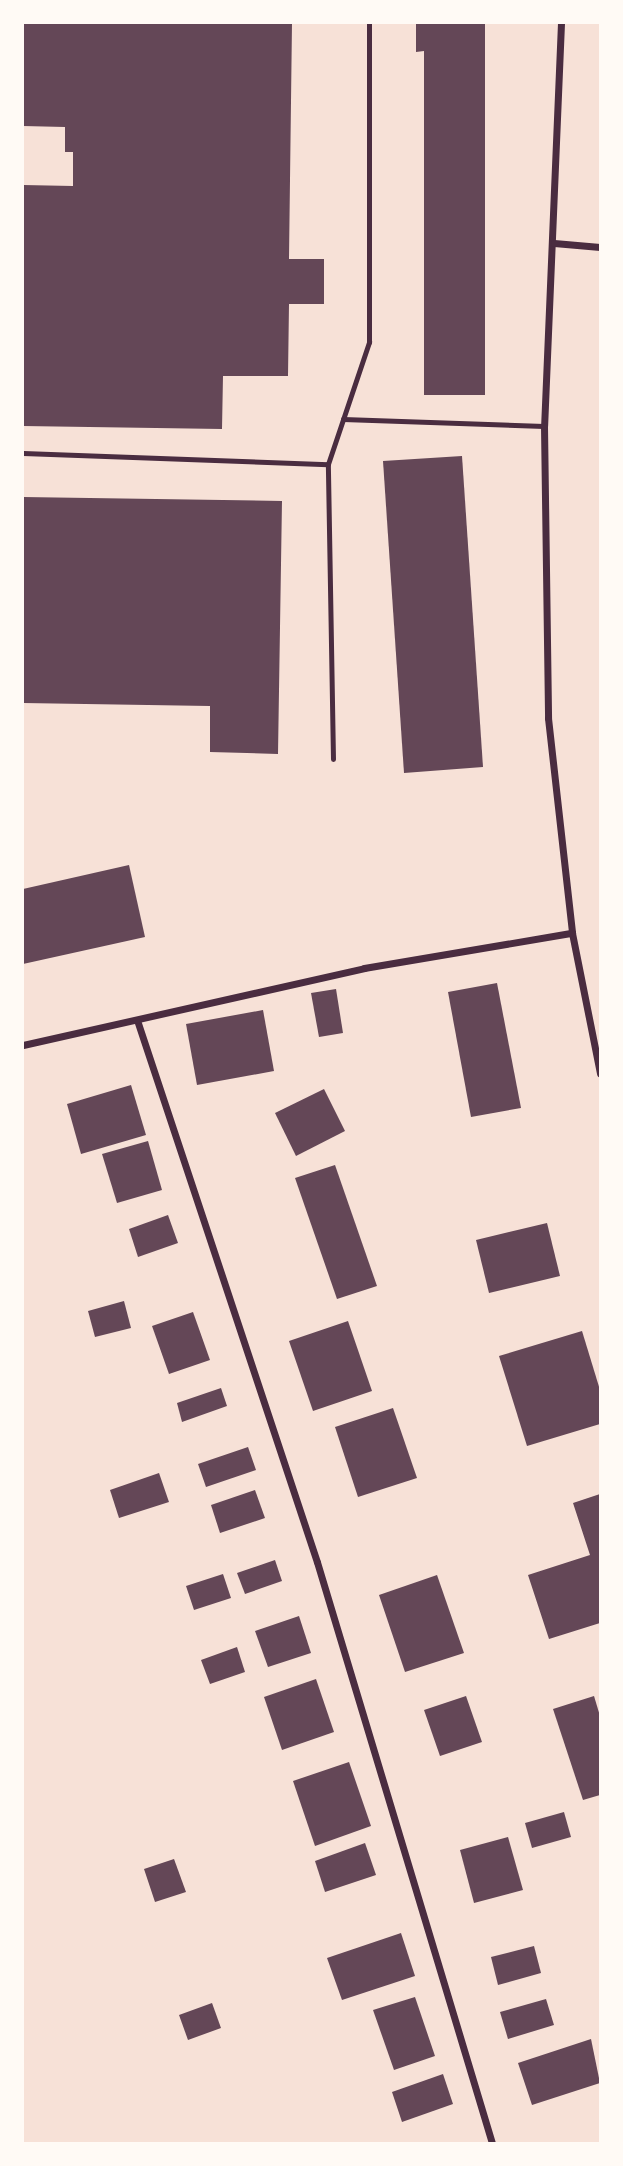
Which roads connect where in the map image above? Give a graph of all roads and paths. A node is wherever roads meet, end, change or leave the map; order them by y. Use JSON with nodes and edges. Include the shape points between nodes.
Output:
{"nodes":[{"id":1,"x":369,"y":23,"type":"edge"},
{"id":2,"x":561,"y":23,"type":"edge"},
{"id":3,"x":554,"y":243,"type":"junction"},
{"id":4,"x":600,"y":247,"type":"edge"},
{"id":5,"x":343,"y":419,"type":"junction"},
{"id":6,"x":544,"y":426,"type":"junction"},
{"id":7,"x":23,"y":453,"type":"edge"},
{"id":8,"x":328,"y":464,"type":"junction"},
{"id":9,"x":333,"y":759,"type":"dead end"},
{"id":10,"x":572,"y":933,"type":"junction"},
{"id":11,"x":137,"y":1020,"type":"junction"},
{"id":12,"x":23,"y":1045,"type":"edge"},
{"id":13,"x":600,"y":1073,"type":"edge"},
{"id":14,"x":492,"y":2143,"type":"edge"}],
"edges":[{"from":1,"to":5,"type":"lane","via":[[369,342]]},
{"from":2,"to":3,"type":"street"},
{"from":3,"to":4,"type":"street"},
{"from":3,"to":6,"type":"street"},
{"from":5,"to":6,"type":"lane"},
{"from":5,"to":8,"type":"lane"},
{"from":6,"to":10,"type":"street","via":[[548,718]]},
{"from":7,"to":8,"type":"lane"},
{"from":8,"to":9,"type":"lane"},
{"from":10,"to":11,"type":"street","via":[[365,968]]},
{"from":10,"to":13,"type":"street"},
{"from":11,"to":12,"type":"street"},
{"from":11,"to":14,"type":"street","via":[[317,1562]]}]}
